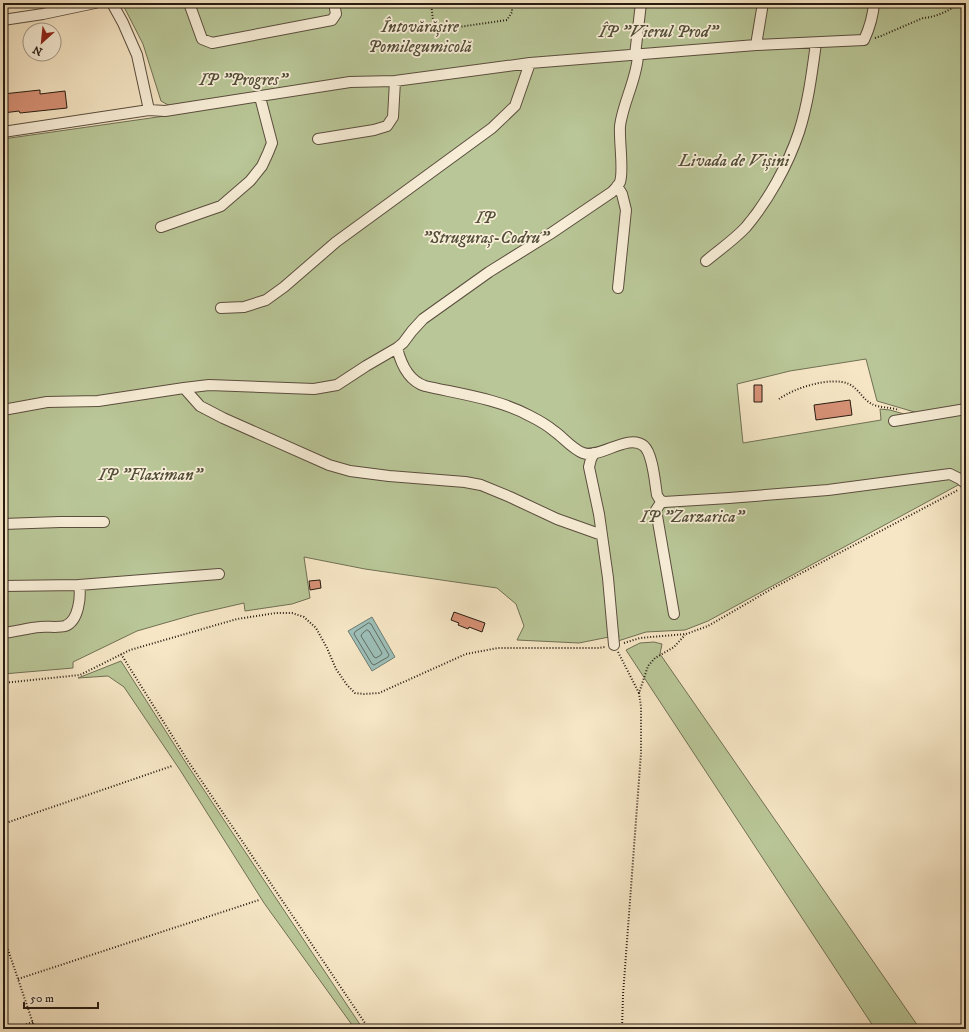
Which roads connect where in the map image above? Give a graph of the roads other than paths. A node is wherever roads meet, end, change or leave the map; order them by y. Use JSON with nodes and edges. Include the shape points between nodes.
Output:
{"nodes":[{"id":1,"x":95,"y":3,"type":"edge"},
{"id":2,"x":112,"y":3,"type":"edge"},
{"id":3,"x":189,"y":3,"type":"edge"},
{"id":4,"x":334,"y":3,"type":"edge"},
{"id":5,"x":641,"y":3,"type":"edge"},
{"id":6,"x":762,"y":3,"type":"edge"},
{"id":7,"x":874,"y":3,"type":"edge"},
{"id":8,"x":3,"y":20,"type":"edge"},
{"id":9,"x":816,"y":43,"type":"junction"},
{"id":10,"x":756,"y":45,"type":"junction"},
{"id":11,"x":637,"y":55,"type":"junction"},
{"id":12,"x":530,"y":63,"type":"junction"},
{"id":13,"x":396,"y":81,"type":"junction"},
{"id":14,"x":260,"y":97,"type":"junction"},
{"id":15,"x":149,"y":110,"type":"junction"},
{"id":16,"x":3,"y":132,"type":"edge"},
{"id":17,"x":318,"y":139,"type":"dead end"},
{"id":18,"x":617,"y":186,"type":"junction"},
{"id":19,"x":160,"y":227,"type":"dead end"},
{"id":20,"x":706,"y":261,"type":"dead end"},
{"id":21,"x":618,"y":288,"type":"dead end"},
{"id":22,"x":221,"y":308,"type":"dead end"},
{"id":23,"x":398,"y":348,"type":"junction"},
{"id":24,"x":184,"y":388,"type":"junction"},
{"id":25,"x":966,"y":409,"type":"edge"},
{"id":26,"x":3,"y":410,"type":"edge"},
{"id":27,"x":894,"y":421,"type":"dead end"},
{"id":28,"x":594,"y":453,"type":"junction"},
{"id":29,"x":963,"y":487,"type":"edge"},
{"id":30,"x":662,"y":501,"type":"junction"},
{"id":31,"x":104,"y":522,"type":"dead end"},
{"id":32,"x":3,"y":524,"type":"edge"},
{"id":33,"x":602,"y":535,"type":"junction"},
{"id":34,"x":220,"y":574,"type":"dead end"},
{"id":35,"x":79,"y":585,"type":"junction"},
{"id":36,"x":3,"y":586,"type":"edge"},
{"id":37,"x":674,"y":614,"type":"dead end"},
{"id":38,"x":3,"y":633,"type":"edge"},
{"id":39,"x":614,"y":645,"type":"road end"}],
"edges":[{"from":1,"to":8,"type":"street"},
{"from":2,"to":15,"type":"street","via":[[137,55]]},
{"from":3,"to":4,"type":"street","via":[[202,39],[212,43],[332,20],[336,14]]},
{"from":5,"to":11,"type":"street"},
{"from":6,"to":10,"type":"street"},
{"from":7,"to":9,"type":"street","via":[[873,18],[864,40]]},
{"from":9,"to":10,"type":"street"},
{"from":9,"to":20,"type":"street","via":[[800,127],[781,174],[745,228]]},
{"from":10,"to":11,"type":"street"},
{"from":11,"to":12,"type":"street"},
{"from":11,"to":18,"type":"street","via":[[637,66],[622,119],[621,174]]},
{"from":12,"to":13,"type":"street"},
{"from":12,"to":22,"type":"street","via":[[515,106],[492,128],[336,242],[266,300],[244,307]]},
{"from":13,"to":14,"type":"street","via":[[350,82]]},
{"from":13,"to":17,"type":"street","via":[[393,117],[387,126],[368,132]]},
{"from":14,"to":15,"type":"street"},
{"from":14,"to":19,"type":"street","via":[[272,143],[262,166],[250,182],[221,206]]},
{"from":15,"to":16,"type":"street"},
{"from":18,"to":21,"type":"street","via":[[626,210]]},
{"from":18,"to":23,"type":"street","via":[[612,192],[489,272],[423,319]]},
{"from":23,"to":24,"type":"street","via":[[341,383],[328,388],[208,385]]},
{"from":23,"to":28,"type":"street","via":[[400,358],[417,383],[495,402],[529,416],[581,452]]},
{"from":24,"to":26,"type":"street","via":[[98,400],[47,402]]},
{"from":24,"to":33,"type":"street","via":[[200,406],[329,466],[389,476],[481,485],[557,520]]},
{"from":25,"to":27,"type":"street"},
{"from":28,"to":30,"type":"street","via":[[629,443],[643,445],[649,452],[657,496]]},
{"from":28,"to":33,"type":"street","via":[[589,467]]},
{"from":29,"to":30,"type":"street","via":[[960,479],[950,474],[828,490],[666,503]]},
{"from":30,"to":37,"type":"street","via":[[656,510]]},
{"from":31,"to":32,"type":"street"},
{"from":33,"to":39,"type":"street"},
{"from":34,"to":35,"type":"street"},
{"from":35,"to":36,"type":"street"},
{"from":35,"to":38,"type":"street","via":[[77,610],[65,626],[38,627]]}]}
